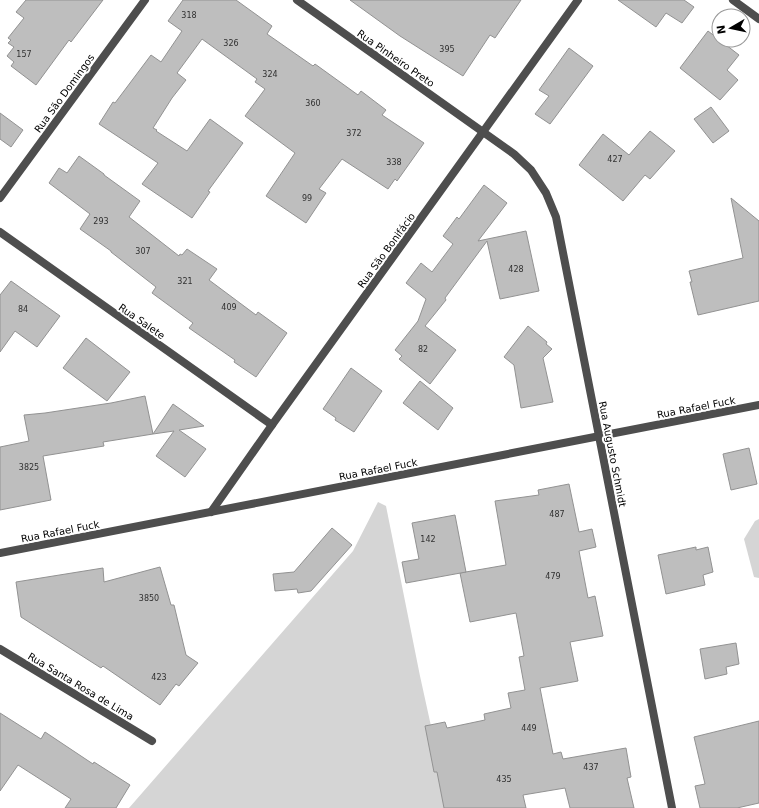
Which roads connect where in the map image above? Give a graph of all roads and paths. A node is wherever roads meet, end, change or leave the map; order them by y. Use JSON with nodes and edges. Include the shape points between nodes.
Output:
{"nodes":[{"id":1,"x":145,"y":0,"type":"edge"},
{"id":2,"x":297,"y":0,"type":"edge"},
{"id":3,"x":578,"y":0,"type":"edge"},
{"id":4,"x":733,"y":0,"type":"edge"},
{"id":5,"x":759,"y":19,"type":"edge"},
{"id":6,"x":483,"y":132,"type":"junction"},
{"id":7,"x":0,"y":198,"type":"edge"},
{"id":8,"x":0,"y":232,"type":"edge"},
{"id":9,"x":759,"y":405,"type":"edge"},
{"id":10,"x":272,"y":425,"type":"junction"},
{"id":11,"x":599,"y":436,"type":"junction"},
{"id":12,"x":210,"y":512,"type":"junction"},
{"id":13,"x":0,"y":553,"type":"edge"},
{"id":14,"x":0,"y":649,"type":"edge"},
{"id":15,"x":152,"y":741,"type":"dead end"},
{"id":16,"x":672,"y":808,"type":"edge"}],
"edges":[{"from":1,"to":7,"type":"street","name":"Rua São Domingos"},
{"from":2,"to":6,"type":"street","name":"Rua Pinheiro Preto"},
{"from":3,"to":6,"type":"street","name":"Rua São Bonifácio"},
{"from":4,"to":5,"type":"street"},
{"from":6,"to":10,"type":"street","name":"Rua São Bonifácio"},
{"from":6,"to":11,"type":"street","name":"Rua Augusto Schmidt","via":[[531,170],[546,193],[556,216]]},
{"from":8,"to":10,"type":"street","name":"Rua Salete"},
{"from":9,"to":11,"type":"street","name":"Rua Rafael Fuck"},
{"from":10,"to":12,"type":"street","name":"Rua São Bonifácio"},
{"from":11,"to":12,"type":"street","name":"Rua Rafael Fuck"},
{"from":11,"to":16,"type":"street","name":"Rua Augusto Schmidt"},
{"from":12,"to":13,"type":"street","name":"Rua Rafael Fuck"},
{"from":14,"to":15,"type":"street","name":"Rua Santa Rosa de Lima"}]}
